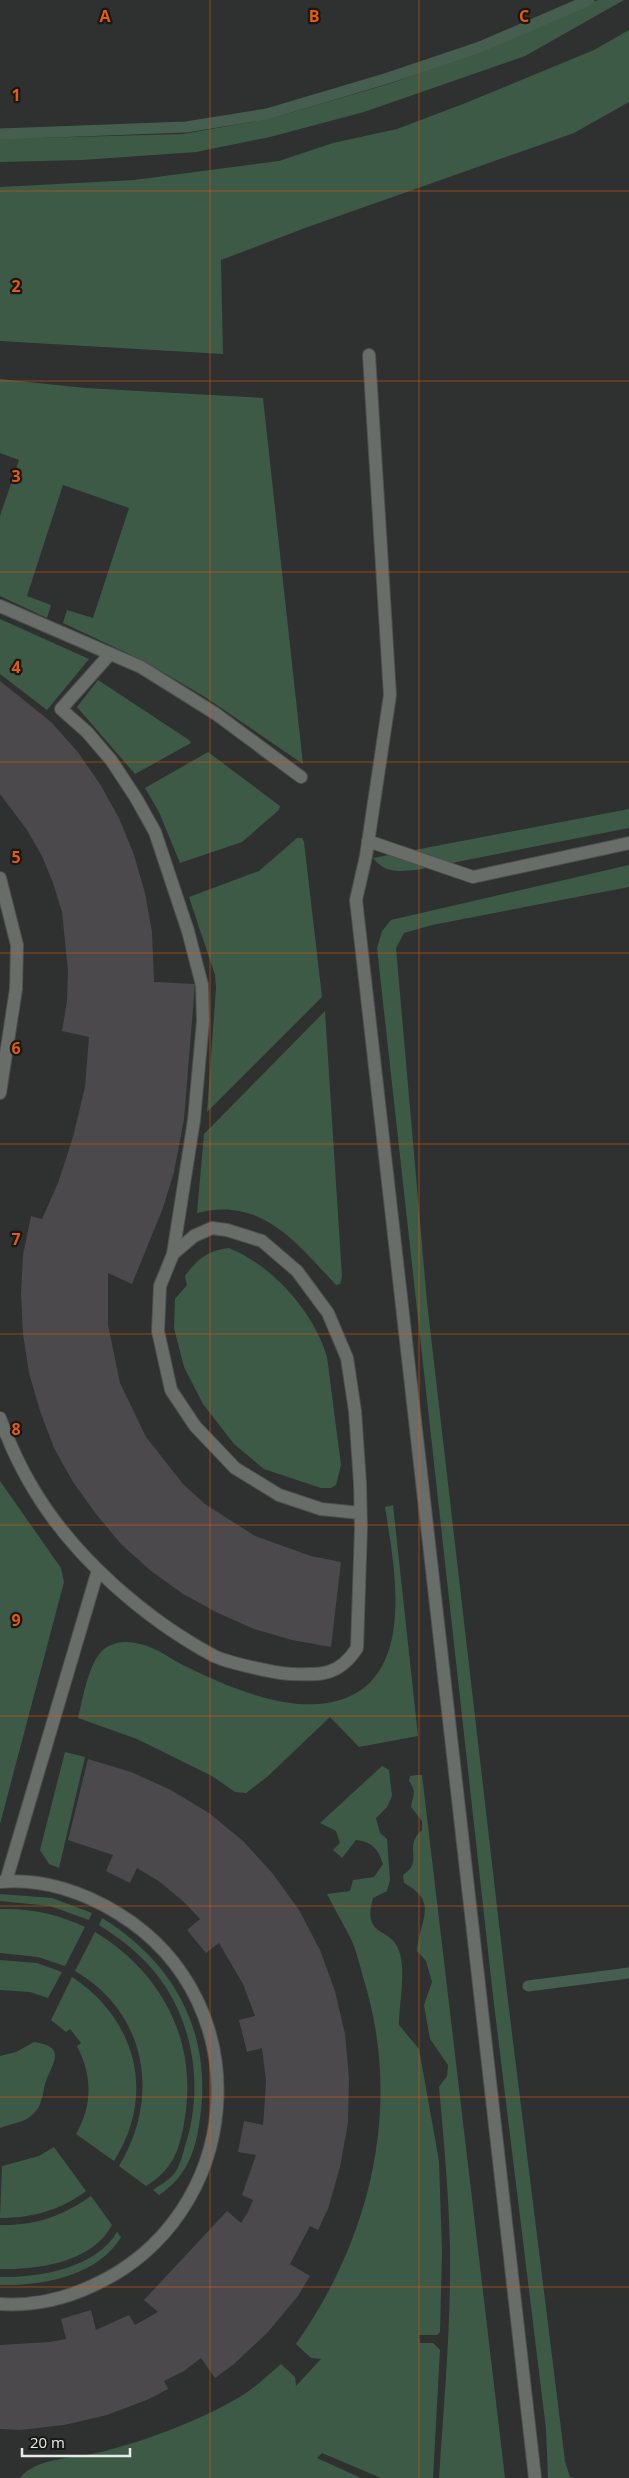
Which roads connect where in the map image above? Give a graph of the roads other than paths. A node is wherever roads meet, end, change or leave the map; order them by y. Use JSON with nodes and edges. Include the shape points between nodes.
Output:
{"nodes":[{"id":1,"x":369,"y":355,"type":"dead end"},
{"id":2,"x":0,"y":606,"type":"edge"},
{"id":3,"x":110,"y":654,"type":"junction"},
{"id":4,"x":301,"y":777,"type":"dead end"},
{"id":5,"x":368,"y":842,"type":"junction"},
{"id":6,"x":629,"y":843,"type":"edge"},
{"id":7,"x":0,"y":878,"type":"edge"},
{"id":8,"x":0,"y":1093,"type":"edge"},
{"id":9,"x":174,"y":1254,"type":"junction"},
{"id":10,"x":0,"y":1418,"type":"edge"},
{"id":11,"x":360,"y":1514,"type":"junction"},
{"id":12,"x":98,"y":1570,"type":"junction"},
{"id":13,"x":3,"y":1882,"type":"edge"},
{"id":14,"x":0,"y":2304,"type":"edge"},
{"id":15,"x":535,"y":2478,"type":"edge"}],
"edges":[{"from":1,"to":5,"type":"street","via":[[390,695]]},
{"from":2,"to":3,"type":"street"},
{"from":3,"to":4,"type":"street","via":[[141,667],[216,714]]},
{"from":3,"to":9,"type":"street","via":[[61,709],[111,760],[155,832],[202,985],[203,1021],[194,1120]]},
{"from":5,"to":6,"type":"street","via":[[473,878]]},
{"from":5,"to":15,"type":"street","via":[[356,900]]},
{"from":7,"to":8,"type":"street","via":[[17,945],[16,989]]},
{"from":9,"to":11,"type":"street","via":[[160,1286],[158,1331],[171,1390],[195,1426],[235,1468],[279,1495],[321,1509]]},
{"from":9,"to":11,"type":"street","via":[[194,1236],[212,1228],[262,1241],[297,1271],[328,1313],[347,1358],[355,1411]]},
{"from":10,"to":12,"type":"street","via":[[12,1450],[35,1492],[82,1555]]},
{"from":11,"to":12,"type":"street","via":[[357,1648],[350,1660],[324,1675],[281,1674],[216,1657],[163,1624]]},
{"from":12,"to":13,"type":"street"},
{"from":13,"to":14,"type":"street","via":[[40,1884],[82,1895],[136,1924],[162,1948],[201,2006],[212,2039],[218,2073],[218,2108],[213,2143],[185,2207],[138,2259],[77,2293],[43,2302]]}]}
